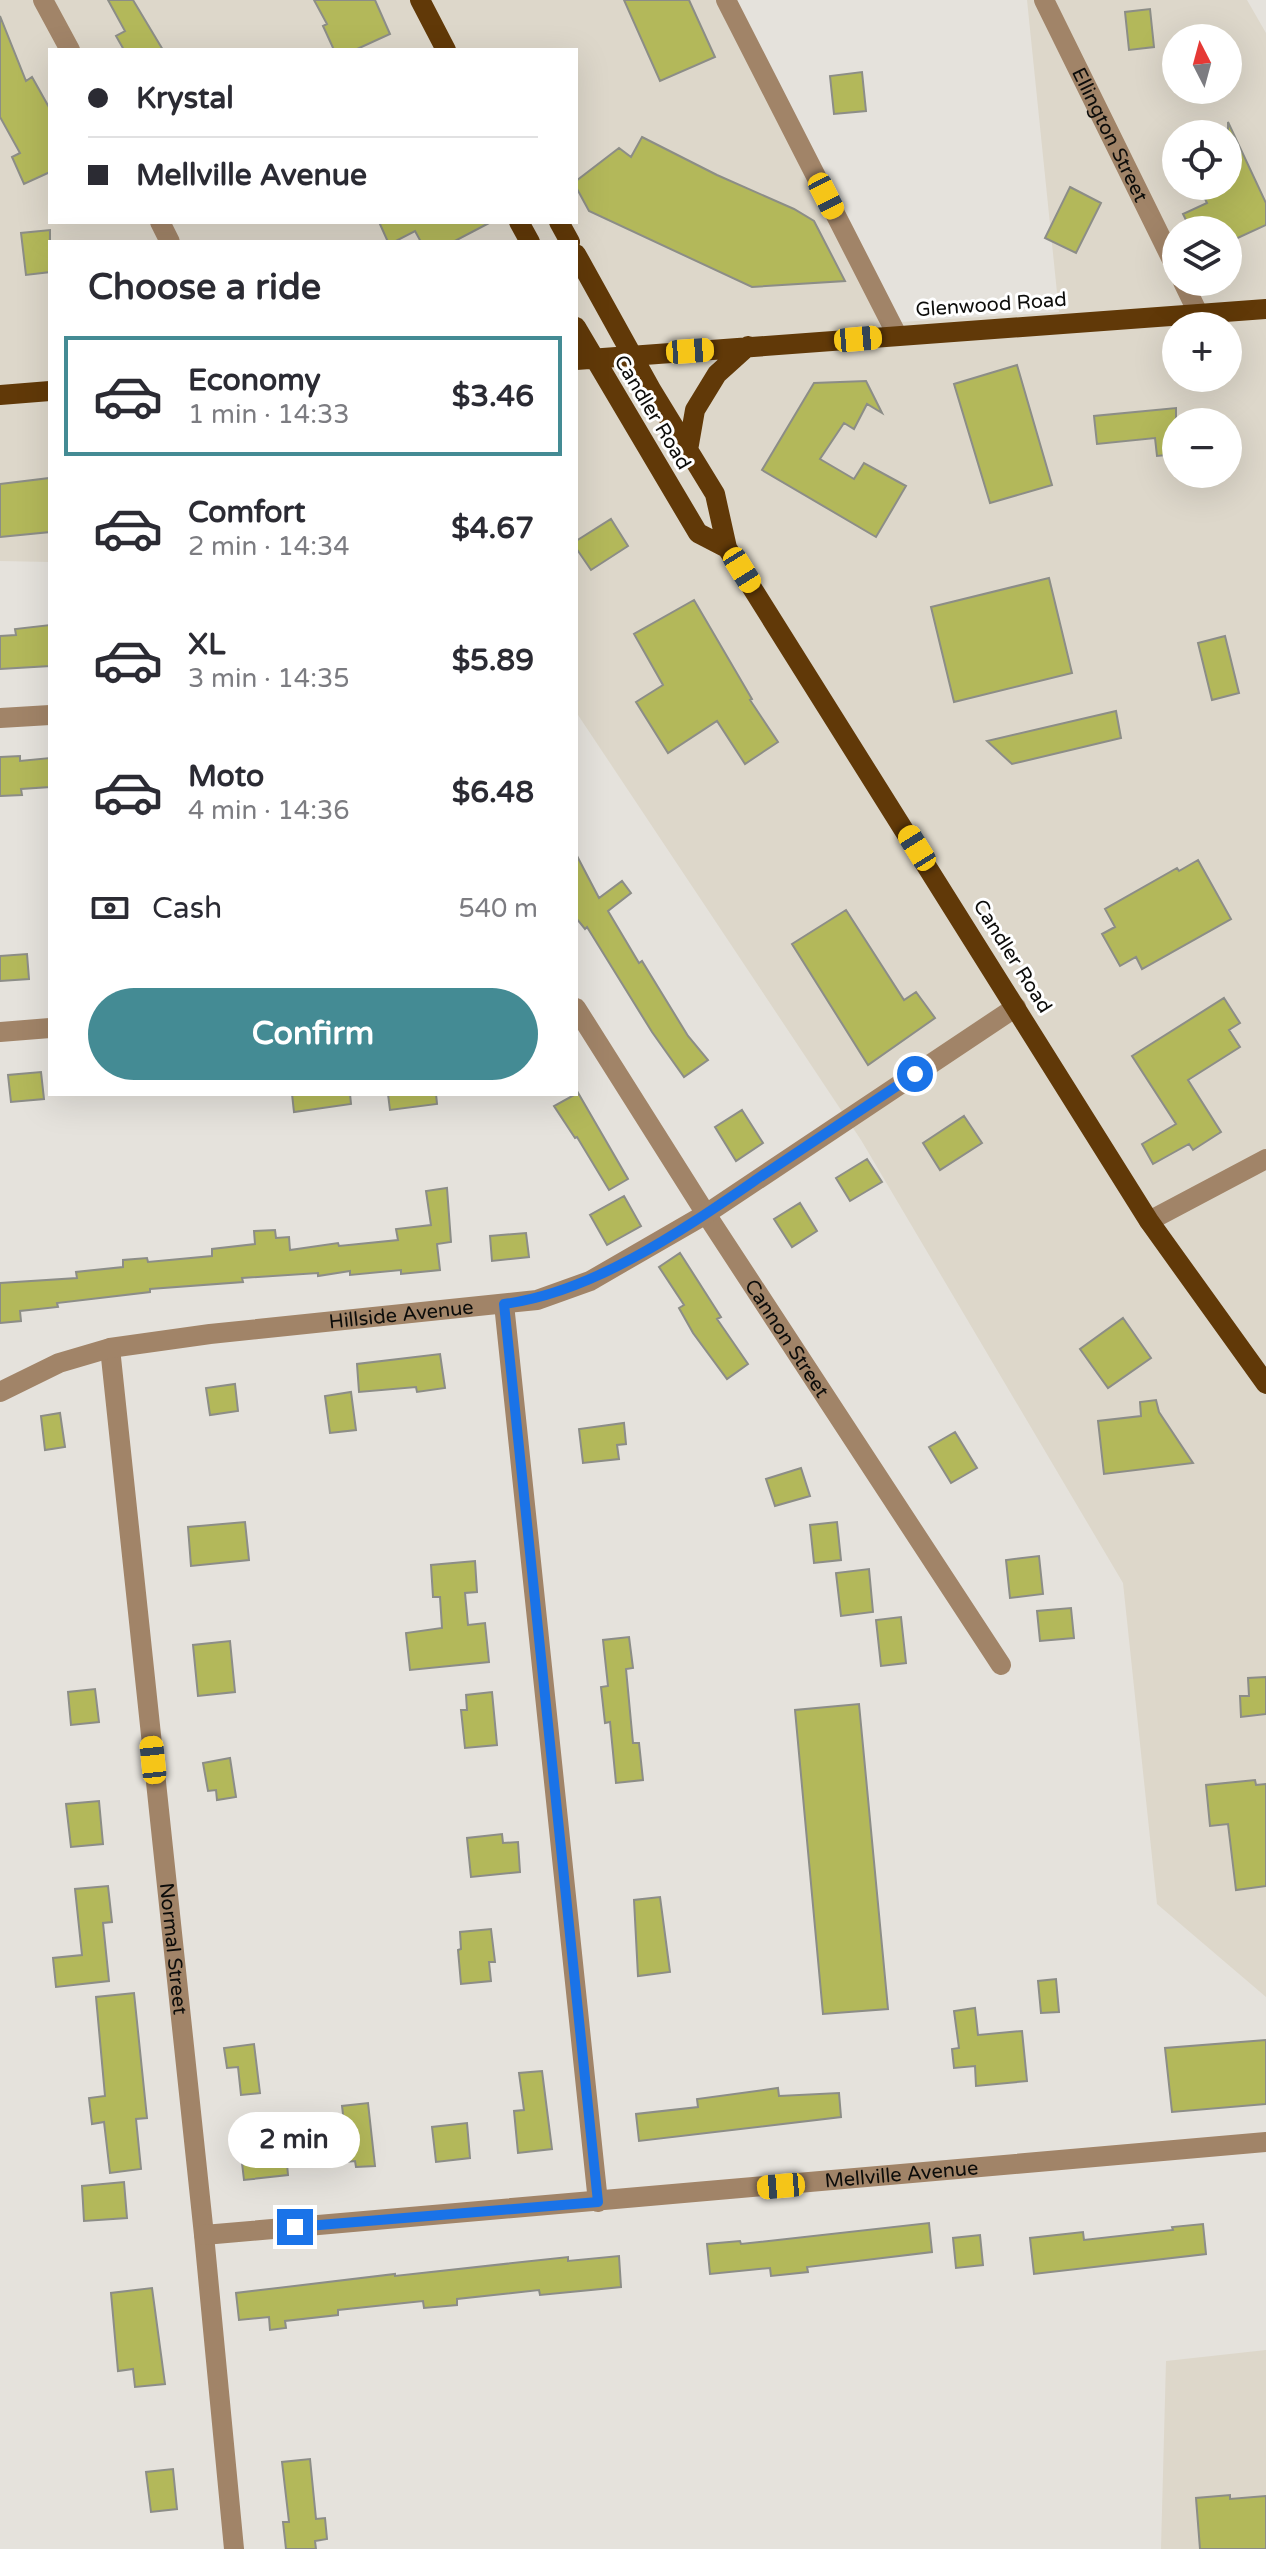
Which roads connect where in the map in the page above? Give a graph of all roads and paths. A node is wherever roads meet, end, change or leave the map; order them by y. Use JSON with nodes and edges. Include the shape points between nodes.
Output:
{"nodes":[{"id":1,"x":43,"y":0,"type":"edge"},
{"id":2,"x":420,"y":0,"type":"edge"},
{"id":3,"x":726,"y":0,"type":"edge"},
{"id":4,"x":1044,"y":0,"type":"edge"},
{"id":5,"x":69,"y":48,"type":"edge"},
{"id":6,"x":445,"y":48,"type":"edge"},
{"id":7,"x":1162,"y":240,"type":"edge"},
{"id":8,"x":578,"y":258,"type":"edge"},
{"id":9,"x":1266,"y":309,"type":"edge"},
{"id":10,"x":1215,"y":312,"type":"edge"},
{"id":11,"x":1162,"y":316,"type":"edge"},
{"id":12,"x":578,"y":334,"type":"edge"},
{"id":13,"x":897,"y":335,"type":"junction"},
{"id":14,"x":748,"y":346,"type":"junction"},
{"id":15,"x":633,"y":356,"type":"junction"},
{"id":16,"x":585,"y":359,"type":"edge"},
{"id":17,"x":48,"y":391,"type":"edge"},
{"id":18,"x":0,"y":395,"type":"edge"},
{"id":19,"x":688,"y":450,"type":"junction"},
{"id":20,"x":727,"y":548,"type":"junction"},
{"id":21,"x":48,"y":715,"type":"edge"},
{"id":22,"x":0,"y":718,"type":"edge"},
{"id":23,"x":1016,"y":1007,"type":"junction"},
{"id":24,"x":578,"y":1011,"type":"edge"},
{"id":25,"x":48,"y":1028,"type":"edge"},
{"id":26,"x":0,"y":1032,"type":"edge"},
{"id":27,"x":1266,"y":1159,"type":"edge"},
{"id":28,"x":706,"y":1214,"type":"junction"},
{"id":29,"x":1149,"y":1221,"type":"junction"},
{"id":30,"x":504,"y":1304,"type":"junction"},
{"id":31,"x":110,"y":1348,"type":"junction"},
{"id":32,"x":1266,"y":1384,"type":"edge"},
{"id":33,"x":0,"y":1392,"type":"edge"},
{"id":34,"x":1001,"y":1665,"type":"dead end"},
{"id":35,"x":1266,"y":2142,"type":"edge"},
{"id":36,"x":598,"y":2202,"type":"junction"},
{"id":37,"x":204,"y":2235,"type":"junction"},
{"id":38,"x":234,"y":2549,"type":"edge"}],
"edges":[{"from":1,"to":5,"type":"street"},
{"from":2,"to":6,"type":"main road"},
{"from":3,"to":13,"type":"street"},
{"from":4,"to":7,"type":"street","name":"Ellington Street"},
{"from":8,"to":15,"type":"main road","name":"Candler Road"},
{"from":9,"to":10,"type":"main road","name":"Glenwood Road"},
{"from":11,"to":13,"type":"main road","name":"Glenwood Road"},
{"from":12,"to":16,"type":"main road","name":"Candler Road"},
{"from":13,"to":14,"type":"main road","name":"Glenwood Road"},
{"from":14,"to":15,"type":"main road","name":"Glenwood Road"},
{"from":14,"to":19,"type":"main road","via":[[717,374],[695,410]]},
{"from":15,"to":16,"type":"main road","name":"Glenwood Road"},
{"from":15,"to":19,"type":"main road","name":"Candler Road"},
{"from":16,"to":20,"type":"main road","name":"Candler Road","via":[[698,533]]},
{"from":17,"to":18,"type":"main road"},
{"from":19,"to":20,"type":"main road","name":"Candler Road","via":[[715,494]]},
{"from":20,"to":23,"type":"main road","name":"Candler Road"},
{"from":21,"to":22,"type":"street"},
{"from":23,"to":28,"type":"street","name":"Hillside Avenue"},
{"from":23,"to":29,"type":"main road","name":"Candler Road"},
{"from":24,"to":28,"type":"street","name":"Cannon Street"},
{"from":25,"to":26,"type":"street"},
{"from":27,"to":29,"type":"street"},
{"from":28,"to":30,"type":"street","name":"Hillside Avenue","via":[[590,1281],[537,1300]]},
{"from":28,"to":34,"type":"street","name":"Cannon Street"},
{"from":29,"to":32,"type":"main road","name":"Candler Road"},
{"from":30,"to":31,"type":"street","name":"Hillside Avenue"},
{"from":30,"to":36,"type":"street"},
{"from":31,"to":33,"type":"street","name":"Hillside Avenue","via":[[59,1363]]},
{"from":31,"to":37,"type":"street","name":"Normal Street"},
{"from":35,"to":36,"type":"street","name":"Mellville Avenue"},
{"from":36,"to":37,"type":"street","name":"Mellville Avenue"},
{"from":37,"to":38,"type":"street","name":"Normal Street"}]}
